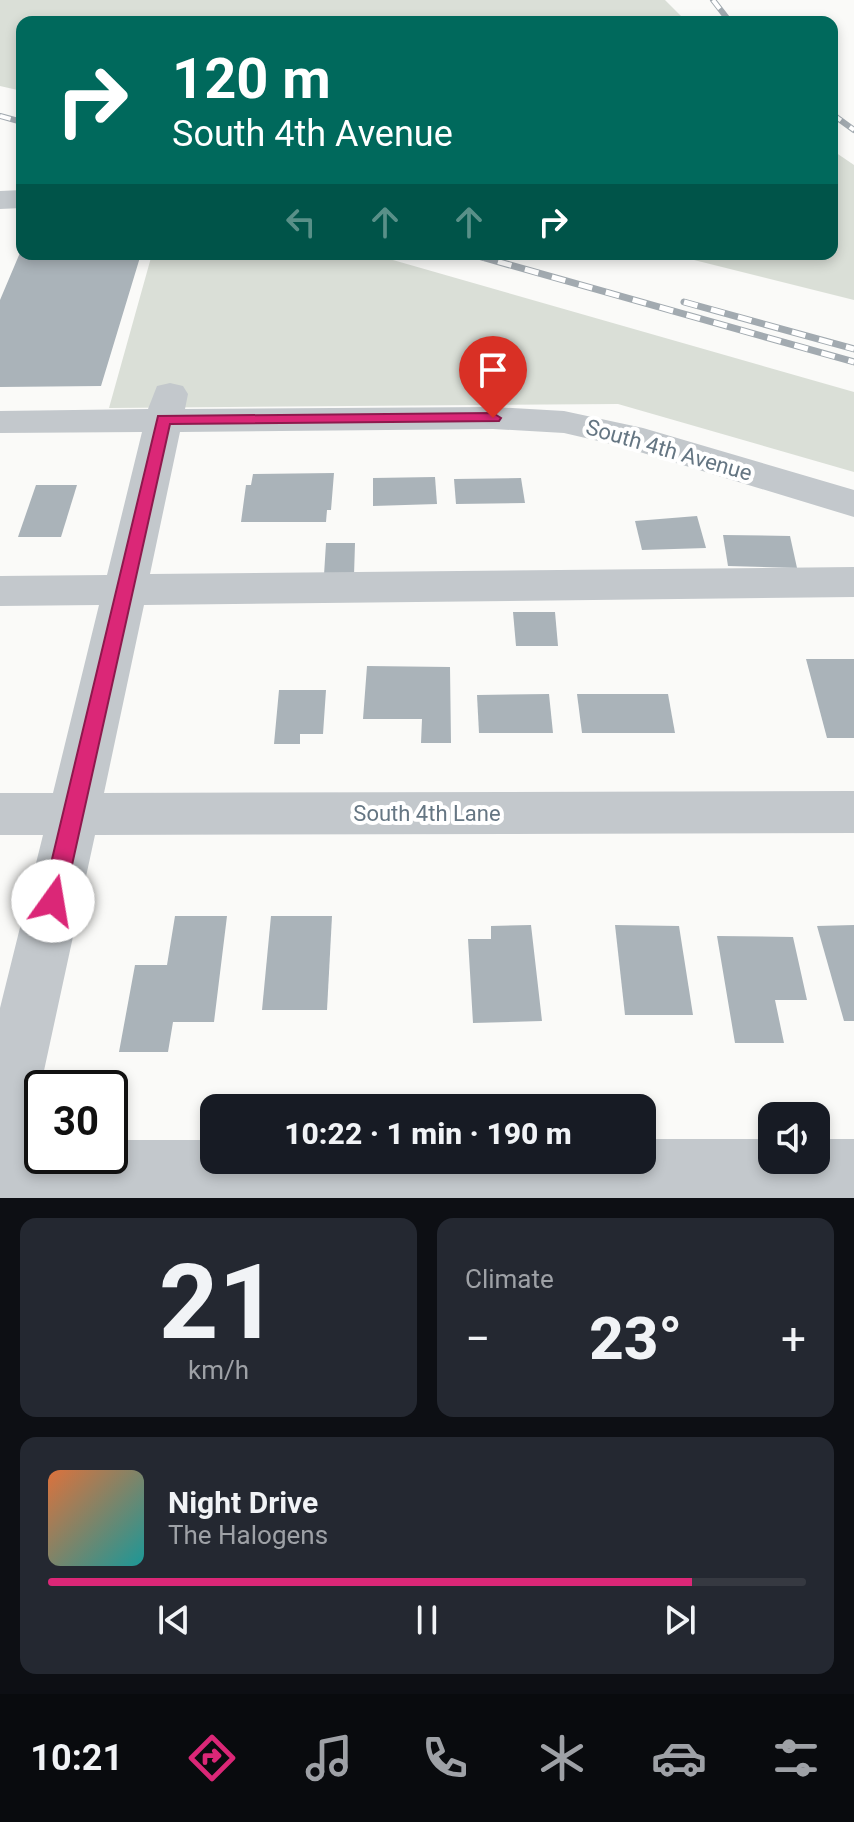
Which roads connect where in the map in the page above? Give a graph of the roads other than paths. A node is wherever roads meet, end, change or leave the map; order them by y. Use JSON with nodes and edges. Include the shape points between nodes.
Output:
{"nodes":[{"id":1,"x":167,"y":405,"type":"junction"},
{"id":2,"x":0,"y":422,"type":"edge"},
{"id":3,"x":854,"y":504,"type":"edge"},
{"id":4,"x":854,"y":582,"type":"edge"},
{"id":5,"x":125,"y":590,"type":"junction"},
{"id":6,"x":0,"y":591,"type":"edge"},
{"id":7,"x":854,"y":812,"type":"edge"},
{"id":8,"x":73,"y":813,"type":"junction"},
{"id":9,"x":0,"y":814,"type":"edge"},
{"id":10,"x":0,"y":1134,"type":"edge"},
{"id":11,"x":854,"y":1171,"type":"edge"},
{"id":12,"x":0,"y":1172,"type":"edge"}],
"edges":[{"from":1,"to":2,"type":"street","name":"South 4th Avenue"},
{"from":1,"to":3,"type":"street","name":"South 4th Avenue","via":[[564,422],[629,436]]},
{"from":1,"to":5,"type":"street"},
{"from":4,"to":5,"type":"street"},
{"from":5,"to":6,"type":"street"},
{"from":5,"to":8,"type":"street"},
{"from":7,"to":8,"type":"street","name":"South 4th Lane"},
{"from":8,"to":9,"type":"street","name":"South 4th Lane"},
{"from":8,"to":10,"type":"street"},
{"from":11,"to":12,"type":"street"}]}
